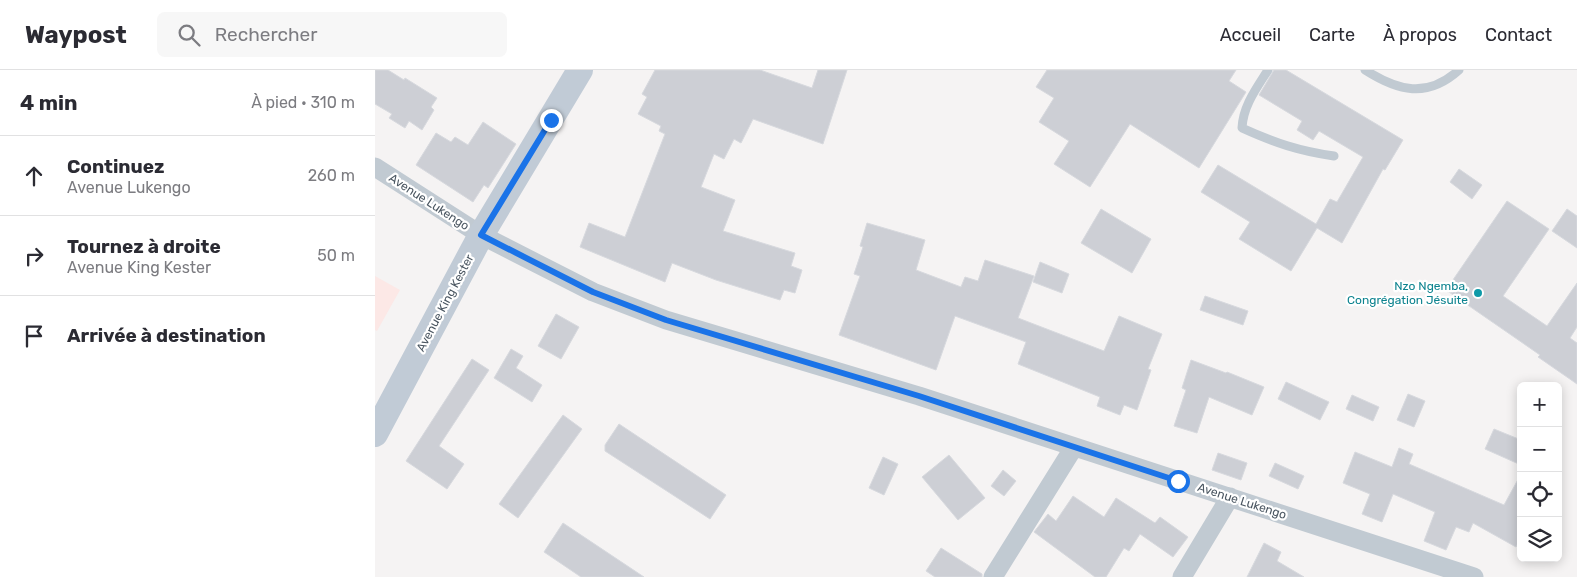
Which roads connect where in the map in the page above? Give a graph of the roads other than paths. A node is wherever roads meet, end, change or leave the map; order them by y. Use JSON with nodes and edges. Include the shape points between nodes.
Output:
{"nodes":[{"id":1,"x":580,"y":70,"type":"edge"},
{"id":2,"x":1268,"y":70,"type":"edge"},
{"id":3,"x":1365,"y":70,"type":"edge"},
{"id":4,"x":1459,"y":70,"type":"edge"},
{"id":5,"x":1334,"y":156,"type":"dead end"},
{"id":6,"x":375,"y":167,"type":"edge"},
{"id":7,"x":481,"y":235,"type":"junction"},
{"id":8,"x":375,"y":434,"type":"edge"},
{"id":9,"x":1073,"y":447,"type":"junction"},
{"id":10,"x":1230,"y":498,"type":"junction"},
{"id":11,"x":993,"y":577,"type":"edge"},
{"id":12,"x":1182,"y":577,"type":"edge"},
{"id":13,"x":1474,"y":577,"type":"edge"}],
"edges":[{"from":1,"to":7,"type":"street","name":"Avenue King Kester"},
{"from":2,"to":5,"type":"lane","via":[[1249,99],[1243,128],[1305,152]]},
{"from":3,"to":4,"type":"lane","via":[[1379,79],[1413,90],[1432,88]]},
{"from":6,"to":7,"type":"street","name":"Avenue Lukengo"},
{"from":7,"to":8,"type":"street","name":"Avenue King Kester"},
{"from":7,"to":9,"type":"street","name":"Avenue Lukengo","via":[[593,292],[666,320],[919,396]]},
{"from":9,"to":10,"type":"street","name":"Avenue Lukengo"},
{"from":9,"to":11,"type":"street"},
{"from":10,"to":12,"type":"street"},
{"from":10,"to":13,"type":"street","name":"Avenue Lukengo"}]}
